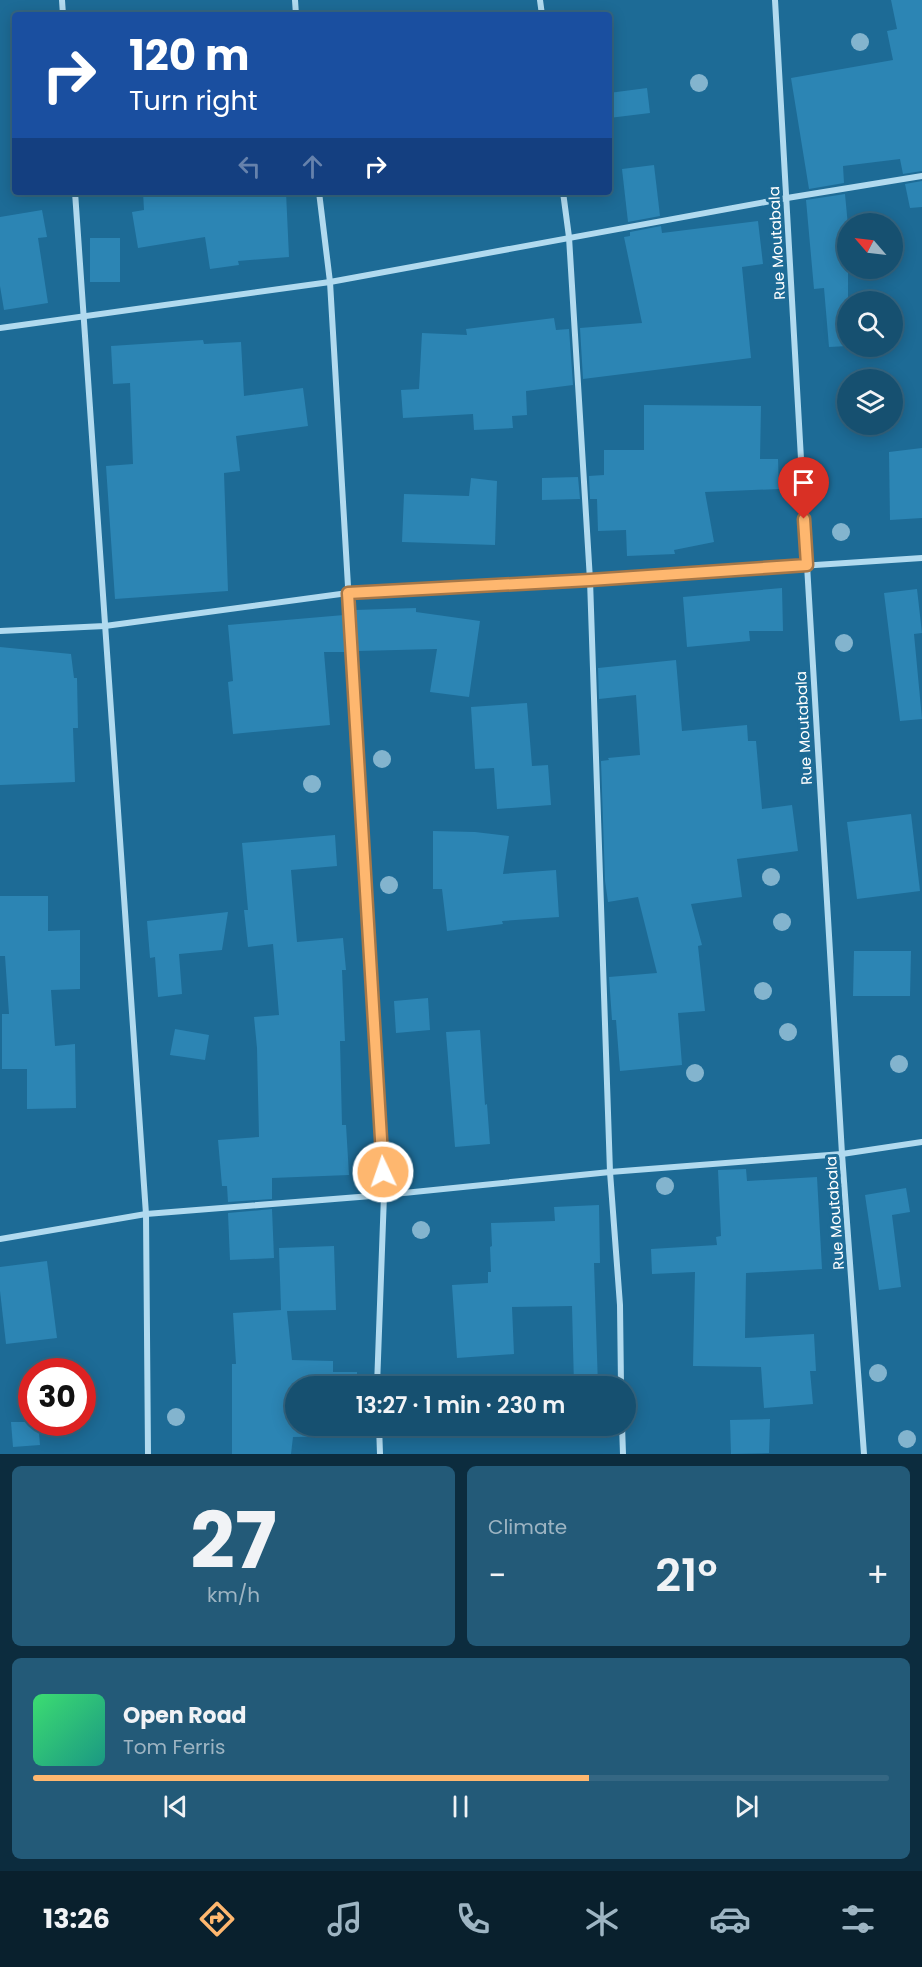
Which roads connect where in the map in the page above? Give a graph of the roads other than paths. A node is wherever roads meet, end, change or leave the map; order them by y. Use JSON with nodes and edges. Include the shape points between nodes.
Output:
{"nodes":[{"id":1,"x":775,"y":0,"type":"edge"},
{"id":2,"x":922,"y":176,"type":"edge"},
{"id":3,"x":75,"y":195,"type":"edge"},
{"id":4,"x":319,"y":195,"type":"edge"},
{"id":5,"x":563,"y":195,"type":"edge"},
{"id":6,"x":787,"y":198,"type":"junction"},
{"id":7,"x":569,"y":237,"type":"junction"},
{"id":8,"x":330,"y":282,"type":"junction"},
{"id":9,"x":84,"y":317,"type":"junction"},
{"id":10,"x":0,"y":328,"type":"edge"},
{"id":11,"x":922,"y":558,"type":"edge"},
{"id":12,"x":807,"y":565,"type":"junction"},
{"id":13,"x":590,"y":580,"type":"junction"},
{"id":14,"x":348,"y":593,"type":"junction"},
{"id":15,"x":105,"y":626,"type":"junction"},
{"id":16,"x":0,"y":631,"type":"edge"},
{"id":17,"x":922,"y":1142,"type":"edge"},
{"id":18,"x":842,"y":1154,"type":"junction"},
{"id":19,"x":610,"y":1172,"type":"junction"},
{"id":20,"x":384,"y":1195,"type":"junction"},
{"id":21,"x":146,"y":1214,"type":"junction"},
{"id":22,"x":0,"y":1239,"type":"edge"},
{"id":23,"x":377,"y":1376,"type":"edge"},
{"id":24,"x":621,"y":1376,"type":"edge"},
{"id":25,"x":379,"y":1436,"type":"edge"},
{"id":26,"x":622,"y":1436,"type":"edge"},
{"id":27,"x":148,"y":1454,"type":"edge"},
{"id":28,"x":380,"y":1454,"type":"edge"},
{"id":29,"x":623,"y":1454,"type":"edge"},
{"id":30,"x":864,"y":1454,"type":"edge"}],
"edges":[{"from":1,"to":6,"type":"street","name":"Rue Moutabala"},
{"from":2,"to":6,"type":"street"},
{"from":3,"to":9,"type":"street"},
{"from":4,"to":8,"type":"street"},
{"from":5,"to":7,"type":"street"},
{"from":6,"to":7,"type":"street"},
{"from":6,"to":12,"type":"street","name":"Rue Moutabala"},
{"from":7,"to":8,"type":"street"},
{"from":7,"to":13,"type":"street"},
{"from":8,"to":9,"type":"street"},
{"from":8,"to":14,"type":"street"},
{"from":9,"to":10,"type":"street"},
{"from":9,"to":15,"type":"street"},
{"from":11,"to":12,"type":"street"},
{"from":12,"to":13,"type":"street"},
{"from":12,"to":18,"type":"street","name":"Rue Moutabala"},
{"from":13,"to":14,"type":"street"},
{"from":13,"to":19,"type":"street"},
{"from":14,"to":15,"type":"street"},
{"from":14,"to":20,"type":"street"},
{"from":15,"to":16,"type":"street"},
{"from":15,"to":21,"type":"street"},
{"from":17,"to":18,"type":"street"},
{"from":18,"to":19,"type":"street"},
{"from":18,"to":30,"type":"street","name":"Rue Moutabala"},
{"from":19,"to":20,"type":"street"},
{"from":19,"to":24,"type":"street"},
{"from":20,"to":21,"type":"street"},
{"from":20,"to":23,"type":"street"},
{"from":21,"to":22,"type":"street"},
{"from":21,"to":27,"type":"street"},
{"from":25,"to":28,"type":"street"},
{"from":26,"to":29,"type":"street"}]}
